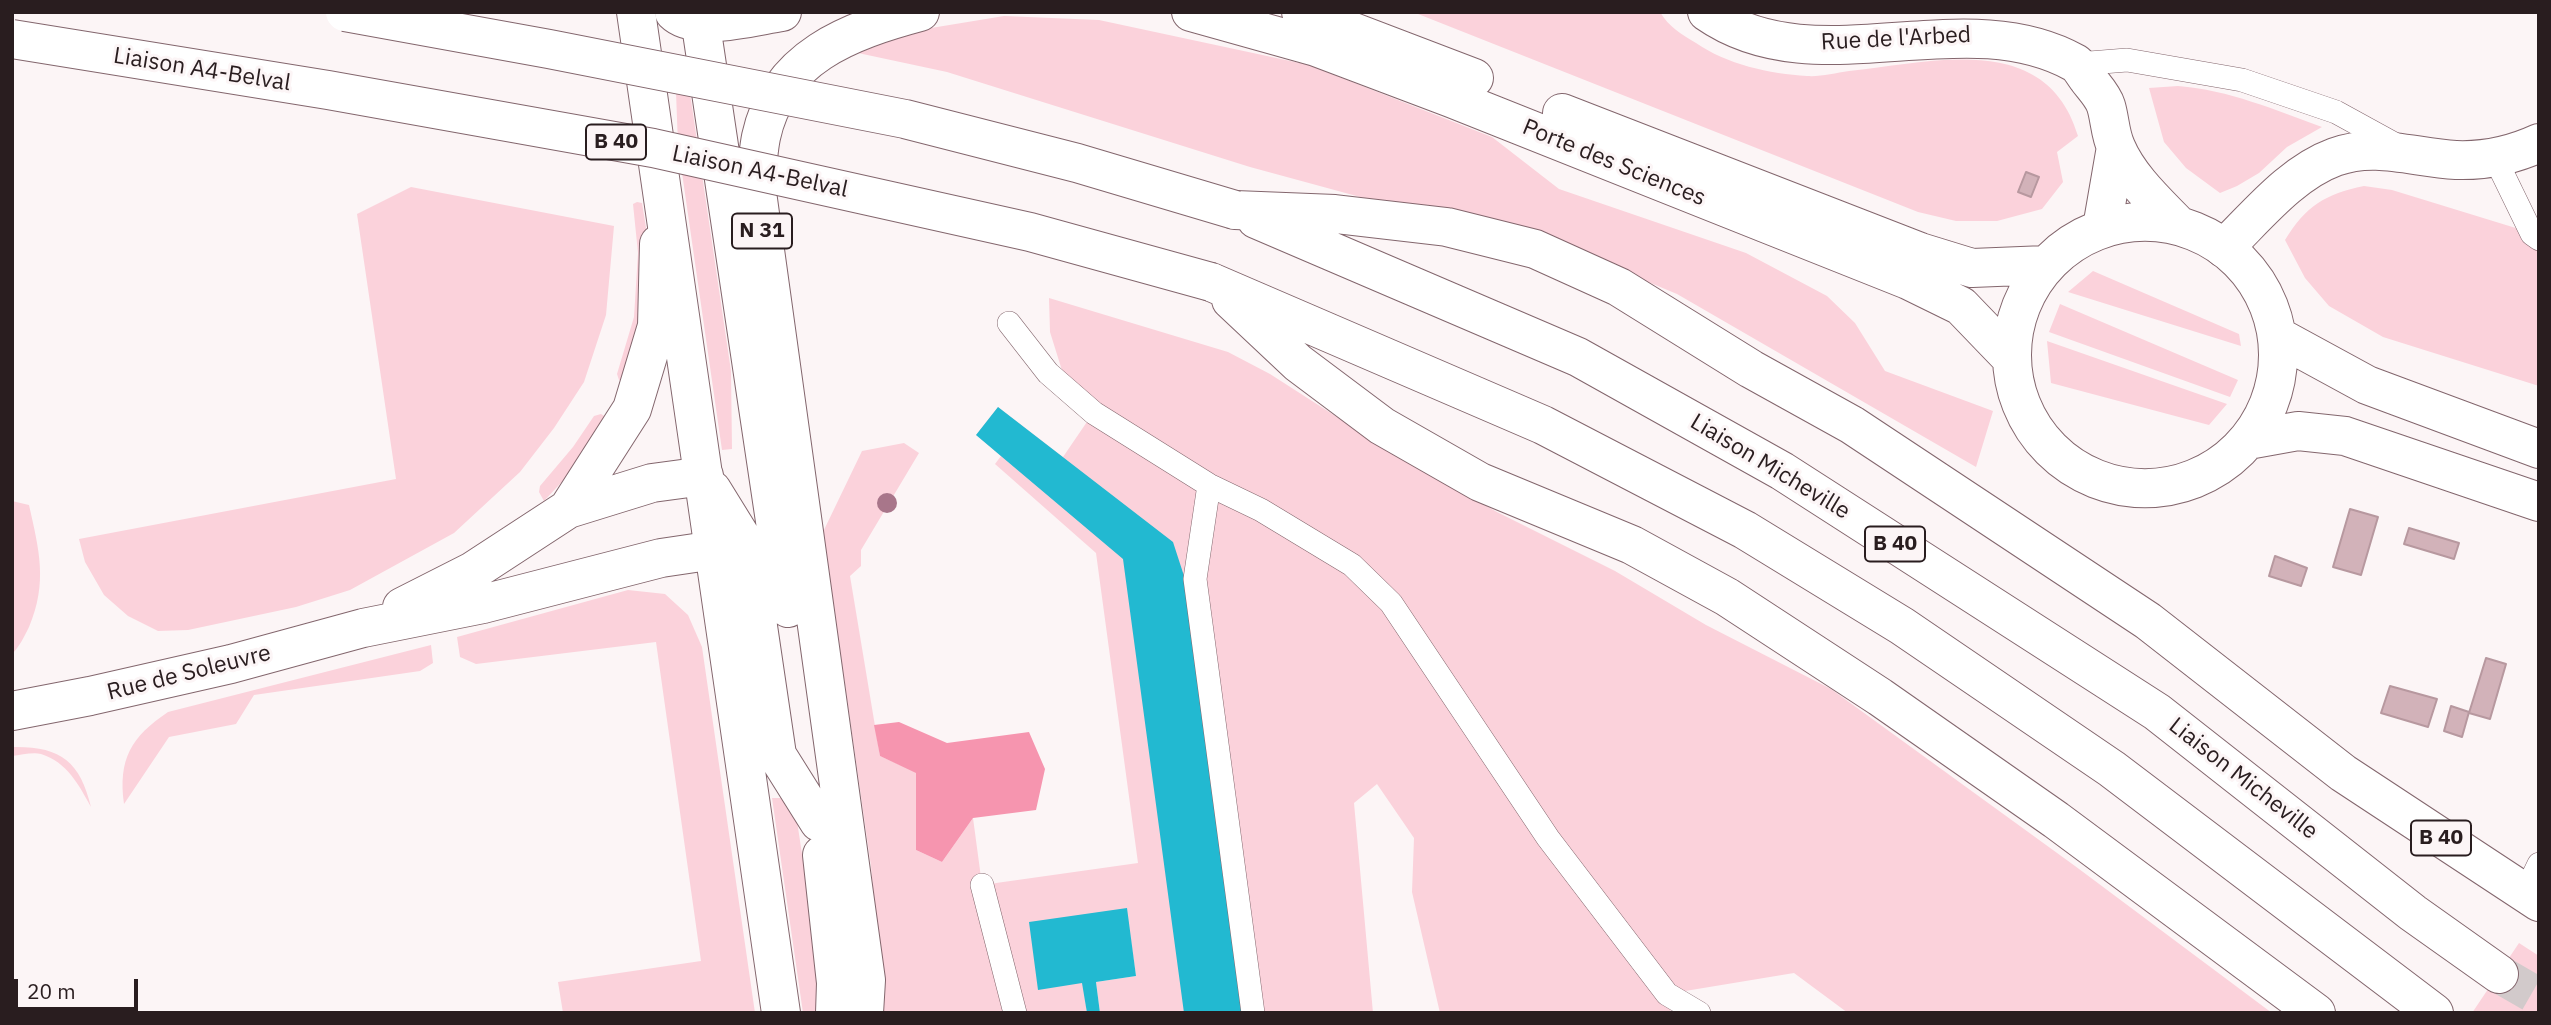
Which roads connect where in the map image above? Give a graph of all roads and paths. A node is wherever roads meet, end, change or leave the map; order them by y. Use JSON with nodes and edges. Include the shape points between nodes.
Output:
{"nodes":[{"id":1,"x":345,"y":12,"type":"edge"},
{"id":2,"x":636,"y":12,"type":"edge"},
{"id":3,"x":782,"y":12,"type":"edge"},
{"id":4,"x":920,"y":12,"type":"edge"},
{"id":5,"x":1191,"y":12,"type":"edge"},
{"id":6,"x":1301,"y":12,"type":"edge"},
{"id":7,"x":1707,"y":12,"type":"edge"},
{"id":8,"x":691,"y":16,"type":"edge"},
{"id":9,"x":12,"y":39,"type":"edge"},
{"id":10,"x":2077,"y":64,"type":"junction"},
{"id":11,"x":2539,"y":143,"type":"edge"},
{"id":12,"x":2116,"y":147,"type":"junction"},
{"id":13,"x":2413,"y":154,"type":"junction"},
{"id":14,"x":2495,"y":158,"type":"junction"},
{"id":15,"x":660,"y":178,"type":"junction"},
{"id":16,"x":1235,"y":210,"type":"junction"},
{"id":17,"x":2179,"y":226,"type":"junction"},
{"id":18,"x":2102,"y":228,"type":"junction"},
{"id":19,"x":2539,"y":239,"type":"edge"},
{"id":20,"x":2224,"y":248,"type":"junction"},
{"id":21,"x":2046,"y":265,"type":"junction"},
{"id":22,"x":1211,"y":282,"type":"junction"},
{"id":23,"x":1009,"y":323,"type":"dead end"},
{"id":24,"x":2277,"y":336,"type":"junction"},
{"id":25,"x":2012,"y":359,"type":"junction"},
{"id":26,"x":2248,"y":440,"type":"junction"},
{"id":27,"x":2539,"y":449,"type":"edge"},
{"id":28,"x":704,"y":476,"type":"junction"},
{"id":29,"x":1209,"y":485,"type":"junction"},
{"id":30,"x":2539,"y":502,"type":"edge"},
{"id":31,"x":568,"y":509,"type":"junction"},
{"id":32,"x":761,"y":543,"type":"junction"},
{"id":33,"x":363,"y":628,"type":"junction"},
{"id":34,"x":12,"y":711,"type":"edge"},
{"id":35,"x":982,"y":886,"type":"dead end"},
{"id":36,"x":2534,"y":886,"type":"edge"},
{"id":37,"x":2499,"y":974,"type":"tunnel mouth"},
{"id":38,"x":781,"y":1013,"type":"edge"},
{"id":39,"x":835,"y":1013,"type":"edge"},
{"id":40,"x":864,"y":1013,"type":"edge"},
{"id":41,"x":1015,"y":1013,"type":"edge"},
{"id":42,"x":1253,"y":1013,"type":"edge"},
{"id":43,"x":1699,"y":1013,"type":"edge"},
{"id":44,"x":2316,"y":1013,"type":"edge"},
{"id":45,"x":2434,"y":1013,"type":"edge"}],
"edges":[{"from":1,"to":16,"type":"main road","number":"B 40","bridge":true,"via":[[905,119]]},
{"from":2,"to":15,"type":"main road","number":"N 31"},
{"from":3,"to":8,"type":"main road"},
{"from":4,"to":32,"type":"main road","number":"N 31","via":[[822,48],[790,76],[761,136],[755,185]]},
{"from":5,"to":25,"type":"main road","name":"Porte des Sciences","via":[[1316,47],[1908,280],[1961,306]]},
{"from":6,"to":21,"type":"main road","name":"Porte des Sciences","via":[[1920,252],[1972,268]]},
{"from":7,"to":10,"type":"main road","name":"Rue de l'Arbed","via":[[1728,26],[1763,38],[1809,43],[1990,34],[2032,43]]},
{"from":8,"to":32,"type":"main road","number":"N 31"},
{"from":9,"to":22,"type":"main road","name":"Liaison A4-Belval","number":"B 40","bridge":true,"via":[[653,148],[1030,232]]},
{"from":10,"to":12,"type":"main road","name":"Rue de l'Arbed","via":[[2105,103]]},
{"from":10,"to":13,"type":"lane","via":[[2127,60],[2242,80],[2336,112]]},
{"from":11,"to":14,"type":"main road"},
{"from":12,"to":17,"type":"main road","name":"Rue de l'Arbed","via":[[2142,187]]},
{"from":12,"to":18,"type":"main road","name":"Rue de l'Arbed"},
{"from":13,"to":14,"type":"main road","via":[[2456,160]]},
{"from":13,"to":20,"type":"main road","via":[[2363,149],[2333,157],[2307,171]]},
{"from":14,"to":19,"type":"lane","via":[[2532,234]]},
{"from":15,"to":28,"type":"main road","number":"N 31"},
{"from":15,"to":31,"type":"main road","via":[[657,326],[632,409]]},
{"from":16,"to":36,"type":"main road","number":"B 40","via":[[1335,214],[1447,227],[1535,249],[1619,287],[1852,425],[2148,621],[2343,774]]},
{"from":16,"to":37,"type":"main road","name":"Liaison Micheville","number":"B 40","via":[[1578,357],[1782,471],[2157,712],[2413,913]]},
{"from":17,"to":18,"type":"main road","via":[[2141,221]]},
{"from":17,"to":20,"type":"main road"},
{"from":18,"to":21,"type":"main road","via":[[2072,243]]},
{"from":20,"to":24,"type":"main road","via":[[2244,265],[2259,287]]},
{"from":21,"to":25,"type":"main road","via":[[2026,293],[2015,325]]},
{"from":22,"to":44,"type":"main road","number":"B 40","via":[[1298,363],[1382,426],[1480,482],[1632,545],[1727,597],[2056,820]]},
{"from":22,"to":45,"type":"main road","number":"B 40","via":[[1544,425],[1745,530],[1902,626],[2112,769]]},
{"from":23,"to":29,"type":"lane","via":[[1048,373],[1094,413]]},
{"from":24,"to":26,"type":"main road","via":[[2277,373],[2267,409]]},
{"from":24,"to":27,"type":"main road","via":[[2367,385]]},
{"from":25,"to":26,"type":"main road","via":[[2017,394],[2039,438],[2082,473],[2118,486],[2156,489],[2190,481],[2222,464]]},
{"from":26,"to":30,"type":"main road","via":[[2298,432],[2345,436]]},
{"from":28,"to":31,"type":"main road","via":[[652,483]]},
{"from":28,"to":32,"type":"main road","number":"N 31"},
{"from":29,"to":42,"type":"lane","via":[[1195,579]]},
{"from":29,"to":43,"type":"lane","via":[[1261,510],[1352,565],[1391,603],[1548,838],[1667,994]]},
{"from":31,"to":33,"type":"main road","via":[[473,571]]},
{"from":32,"to":33,"type":"main road","via":[[661,558],[483,604]]},
{"from":32,"to":38,"type":"main road","number":"N 31"},
{"from":32,"to":39,"type":"main road","number":"N 31","via":[[777,755],[819,822],[836,983]]},
{"from":32,"to":40,"type":"main road","number":"N 31","via":[[866,980]]},
{"from":33,"to":34,"type":"main road","name":"Rue de Soleuvre","via":[[230,664]]},
{"from":35,"to":41,"type":"lane"}]}
